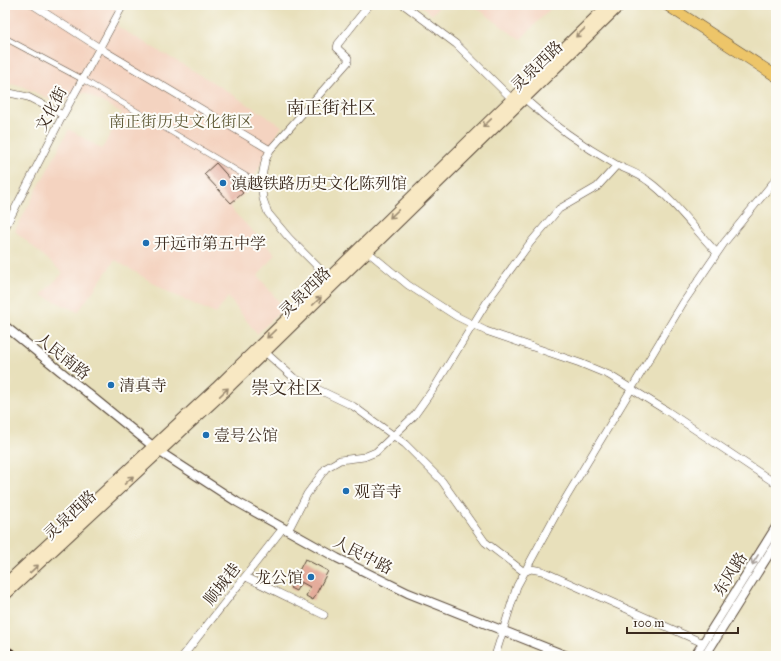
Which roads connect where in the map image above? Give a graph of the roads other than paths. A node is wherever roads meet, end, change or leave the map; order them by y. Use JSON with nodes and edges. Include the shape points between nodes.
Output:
{"nodes":[{"id":1,"x":33,"y":5,"type":"edge"},
{"id":2,"x":123,"y":5,"type":"edge"},
{"id":3,"x":370,"y":5,"type":"edge"},
{"id":4,"x":404,"y":5,"type":"edge"},
{"id":5,"x":608,"y":5,"type":"edge"},
{"id":6,"x":620,"y":5,"type":"edge"},
{"id":7,"x":667,"y":5,"type":"edge"},
{"id":8,"x":5,"y":38,"type":"edge"},
{"id":9,"x":99,"y":48,"type":"junction"},
{"id":10,"x":776,"y":76,"type":"edge"},
{"id":11,"x":82,"y":79,"type":"junction"},
{"id":12,"x":5,"y":92,"type":"edge"},
{"id":13,"x":512,"y":99,"type":"junction"},
{"id":14,"x":525,"y":99,"type":"junction"},
{"id":15,"x":63,"y":115,"type":"junction"},
{"id":16,"x":270,"y":150,"type":"junction"},
{"id":17,"x":616,"y":165,"type":"junction"},
{"id":18,"x":776,"y":179,"type":"edge"},
{"id":19,"x":261,"y":185,"type":"junction"},
{"id":20,"x":5,"y":228,"type":"edge"},
{"id":21,"x":368,"y":252,"type":"junction"},
{"id":22,"x":717,"y":253,"type":"junction"},
{"id":23,"x":329,"y":278,"type":"junction"},
{"id":24,"x":473,"y":325,"type":"junction"},
{"id":25,"x":5,"y":326,"type":"edge"},
{"id":26,"x":265,"y":352,"type":"junction"},
{"id":27,"x":631,"y":388,"type":"junction"},
{"id":28,"x":395,"y":435,"type":"junction"},
{"id":29,"x":156,"y":449,"type":"junction"},
{"id":30,"x":775,"y":483,"type":"edge"},
{"id":31,"x":776,"y":527,"type":"edge"},
{"id":32,"x":285,"y":530,"type":"junction"},
{"id":33,"x":776,"y":543,"type":"edge"},
{"id":34,"x":524,"y":572,"type":"junction"},
{"id":35,"x":246,"y":577,"type":"junction"},
{"id":36,"x":5,"y":584,"type":"edge"},
{"id":37,"x":5,"y":595,"type":"edge"},
{"id":38,"x":324,"y":615,"type":"dead end"},
{"id":39,"x":502,"y":632,"type":"junction"},
{"id":40,"x":703,"y":643,"type":"junction"},
{"id":41,"x":183,"y":656,"type":"edge"},
{"id":42,"x":495,"y":656,"type":"edge"},
{"id":43,"x":567,"y":656,"type":"edge"},
{"id":44,"x":695,"y":656,"type":"edge"},
{"id":45,"x":705,"y":656,"type":"edge"}],
"edges":[{"from":1,"to":9,"type":"street"},
{"from":2,"to":9,"type":"street","name":"文化街"},
{"from":3,"to":16,"type":"street","via":[[338,44],[337,48],[348,58],[348,62]]},
{"from":4,"to":13,"type":"street","via":[[456,44]]},
{"from":5,"to":13,"type":"main road","name":"灵泉西路","one_way":true},
{"from":6,"to":14,"type":"main road","name":"灵泉西路"},
{"from":7,"to":10,"type":"main road","via":[[717,35]]},
{"from":8,"to":11,"type":"street"},
{"from":9,"to":11,"type":"street","name":"文化街"},
{"from":9,"to":16,"type":"street"},
{"from":11,"to":15,"type":"street","name":"文化街"},
{"from":11,"to":19,"type":"street"},
{"from":12,"to":15,"type":"street","via":[[28,97]]},
{"from":13,"to":23,"type":"main road","name":"灵泉西路","one_way":true},
{"from":14,"to":17,"type":"street","via":[[552,123]]},
{"from":14,"to":21,"type":"main road","name":"灵泉西路"},
{"from":15,"to":20,"type":"street","name":"文化街"},
{"from":16,"to":19,"type":"street","via":[[265,161]]},
{"from":17,"to":22,"type":"street","via":[[641,176],[654,186]]},
{"from":17,"to":24,"type":"street","name":"顺城巷","via":[[597,187],[553,214],[507,273]]},
{"from":18,"to":22,"type":"street"},
{"from":19,"to":23,"type":"street","via":[[268,213]]},
{"from":21,"to":24,"type":"street","via":[[414,289]]},
{"from":26,"to":21,"type":"main road","name":"灵泉西路","one_way":true},
{"from":22,"to":27,"type":"street","via":[[682,304]]},
{"from":23,"to":29,"type":"main road","name":"灵泉西路","one_way":true},
{"from":24,"to":27,"type":"street","via":[[503,338],[580,363]]},
{"from":24,"to":28,"type":"street","name":"顺城巷","via":[[424,403]]},
{"from":25,"to":29,"type":"street","name":"人民南路"},
{"from":26,"to":28,"type":"street","via":[[294,378],[354,406]]},
{"from":29,"to":26,"type":"main road","name":"灵泉西路","one_way":true},
{"from":27,"to":30,"type":"street"},
{"from":27,"to":34,"type":"street"},
{"from":28,"to":32,"type":"street","name":"顺城巷","via":[[370,455],[340,460],[326,468]]},
{"from":28,"to":34,"type":"street","via":[[442,481],[485,542]]},
{"from":29,"to":32,"type":"street","name":"人民中路","via":[[206,483]]},
{"from":29,"to":36,"type":"main road","name":"灵泉西路"},
{"from":37,"to":29,"type":"main road","name":"灵泉西路","one_way":true},
{"from":31,"to":40,"type":"street","name":"东风路","one_way":true},
{"from":32,"to":35,"type":"street","name":"顺城巷"},
{"from":32,"to":39,"type":"street","name":"人民中路","via":[[408,593]]},
{"from":33,"to":45,"type":"street","name":"东风路"},
{"from":34,"to":39,"type":"street"},
{"from":34,"to":40,"type":"street","via":[[531,569],[542,570]]},
{"from":35,"to":38,"type":"street"},
{"from":35,"to":41,"type":"street","name":"顺城巷"},
{"from":39,"to":42,"type":"street"},
{"from":39,"to":43,"type":"street","name":"人民中路"},
{"from":40,"to":44,"type":"street","name":"东风路"}]}
